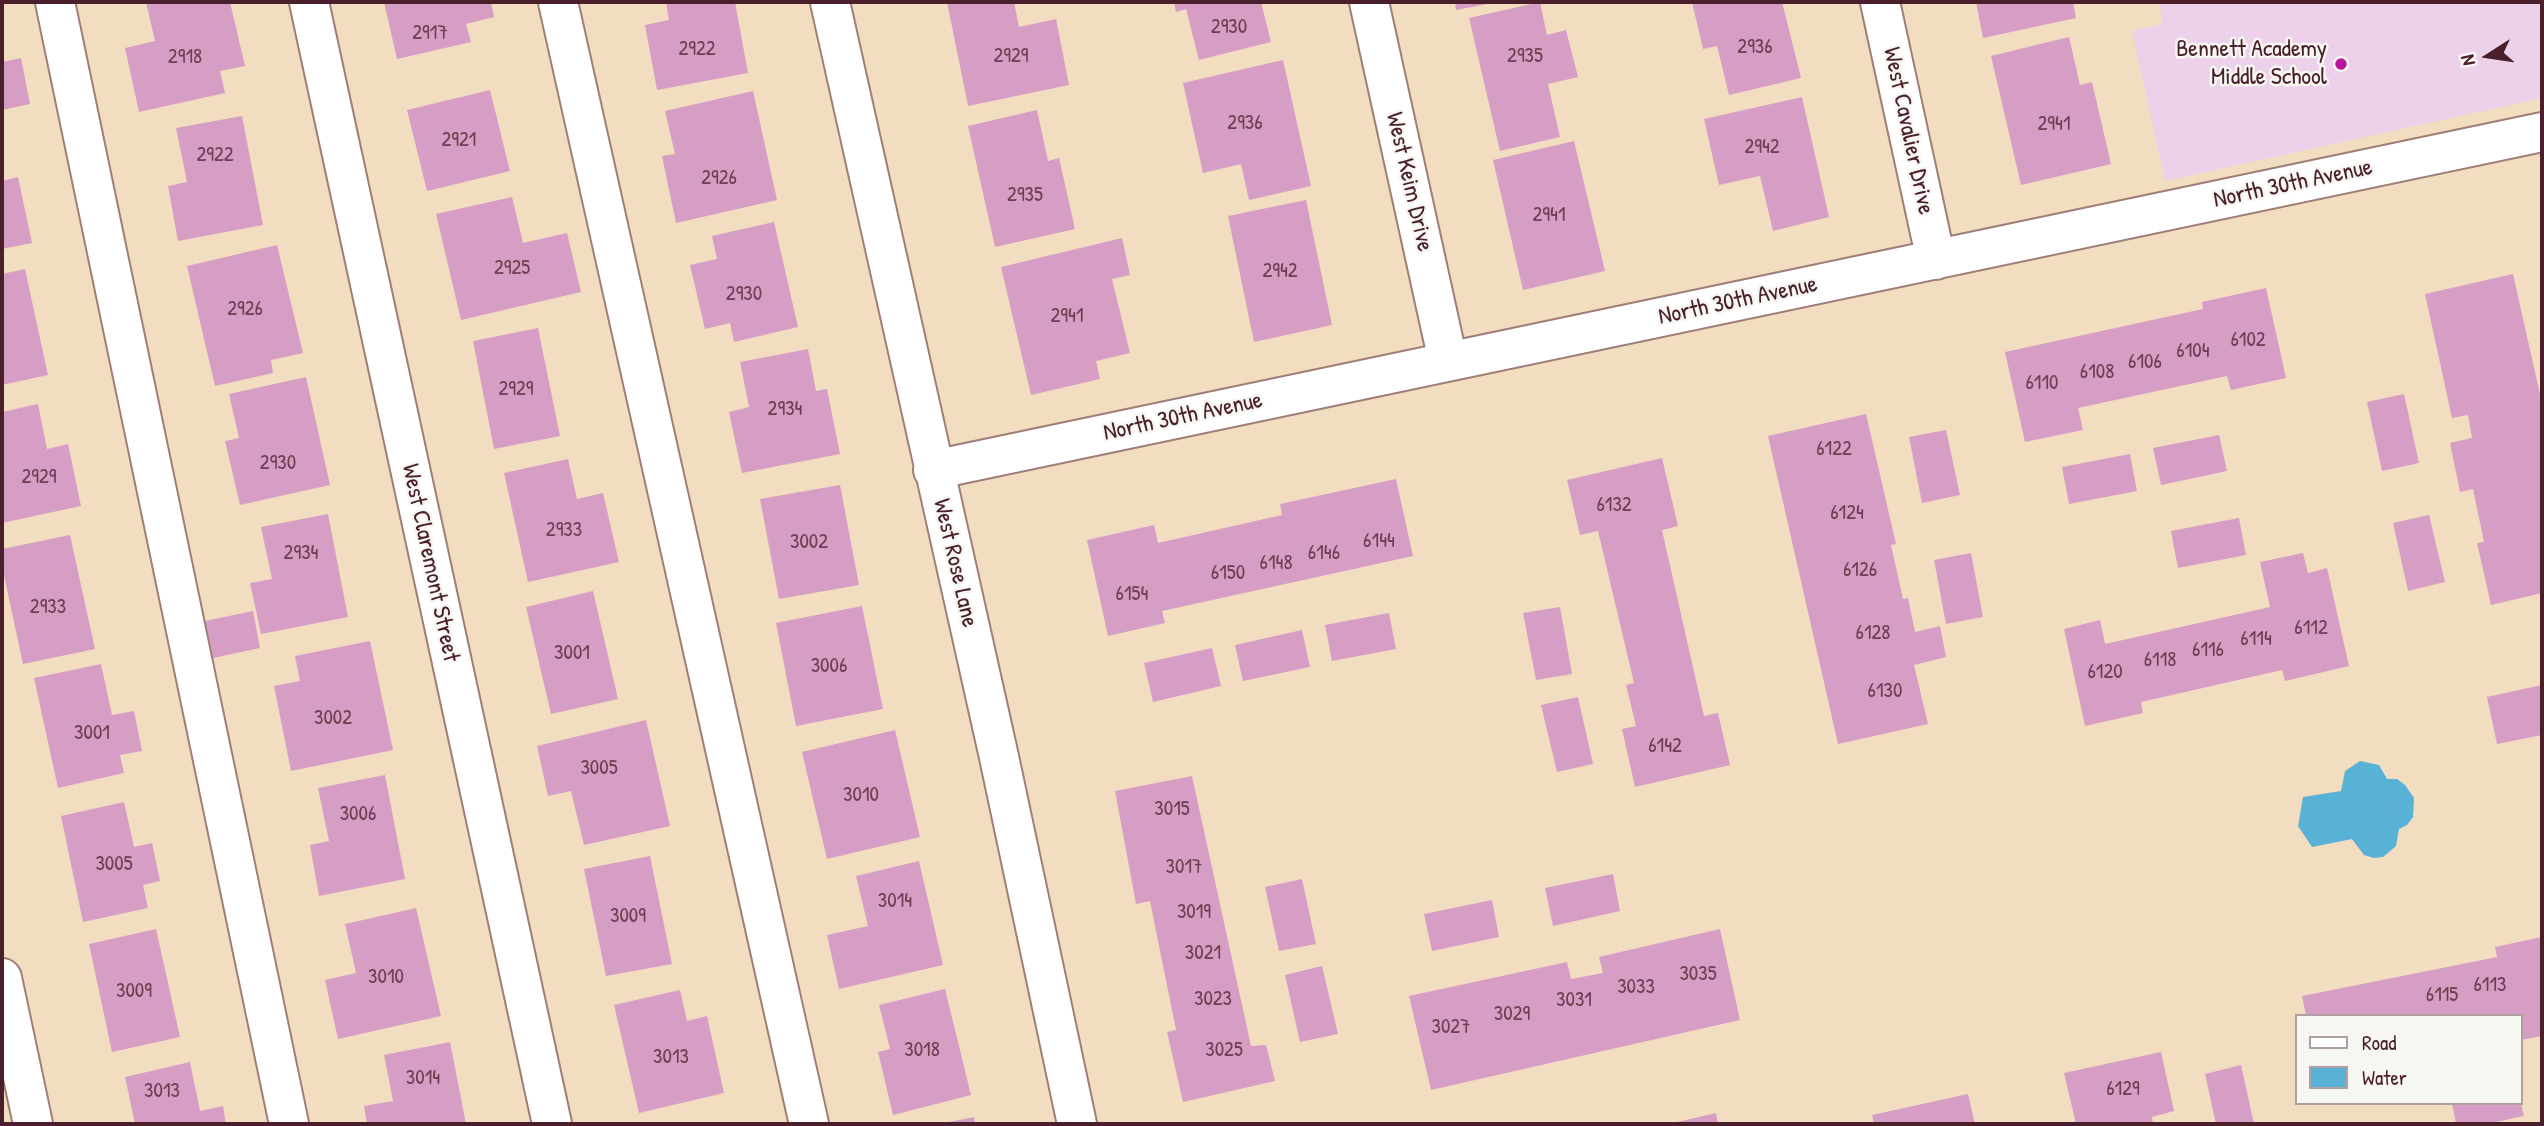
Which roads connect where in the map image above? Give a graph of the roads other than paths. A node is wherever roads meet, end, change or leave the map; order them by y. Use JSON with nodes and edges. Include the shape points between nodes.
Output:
{"nodes":[{"id":1,"x":55,"y":2,"type":"edge"},
{"id":2,"x":309,"y":2,"type":"edge"},
{"id":3,"x":558,"y":2,"type":"edge"},
{"id":4,"x":830,"y":2,"type":"edge"},
{"id":5,"x":1369,"y":2,"type":"edge"},
{"id":6,"x":1880,"y":2,"type":"edge"},
{"id":7,"x":2542,"y":132,"type":"edge"},
{"id":8,"x":1936,"y":260,"type":"junction"},
{"id":9,"x":1448,"y":361,"type":"junction"},
{"id":10,"x":933,"y":470,"type":"junction"},
{"id":11,"x":2,"y":978,"type":"edge"},
{"id":12,"x":33,"y":1124,"type":"edge"},
{"id":13,"x":289,"y":1124,"type":"edge"},
{"id":14,"x":552,"y":1124,"type":"edge"},
{"id":15,"x":809,"y":1124,"type":"edge"},
{"id":16,"x":1077,"y":1124,"type":"edge"}],
"edges":[{"from":1,"to":13,"type":"street"},
{"from":2,"to":14,"type":"street","name":"West Claremont Street"},
{"from":3,"to":15,"type":"street"},
{"from":4,"to":10,"type":"street","name":"West Rose Lane"},
{"from":5,"to":9,"type":"street","name":"West Keim Drive"},
{"from":6,"to":8,"type":"street","name":"West Cavalier Drive"},
{"from":7,"to":8,"type":"street","name":"North 30th Avenue"},
{"from":8,"to":9,"type":"street","name":"North 30th Avenue"},
{"from":9,"to":10,"type":"street","name":"North 30th Avenue"},
{"from":10,"to":16,"type":"street","name":"West Rose Lane"},
{"from":11,"to":12,"type":"street"}]}
